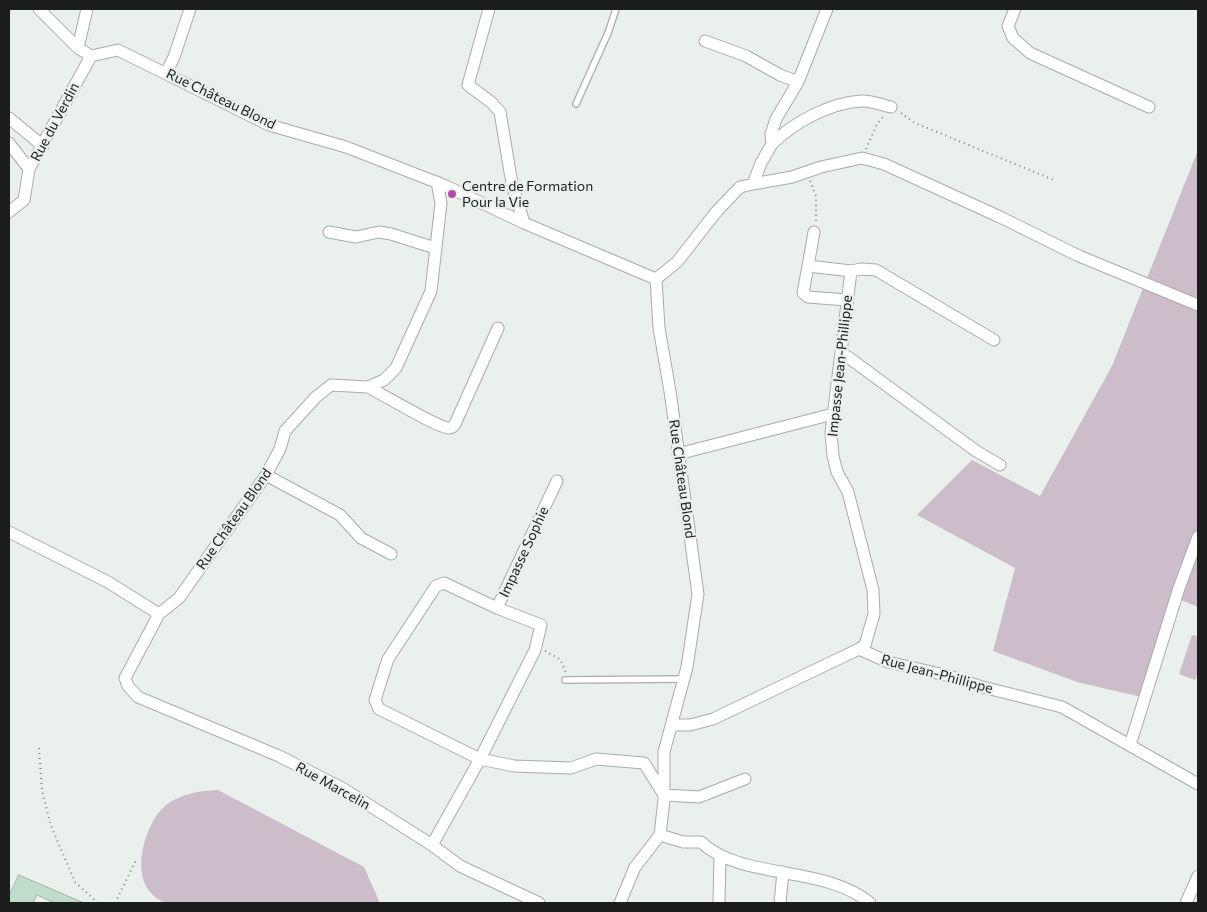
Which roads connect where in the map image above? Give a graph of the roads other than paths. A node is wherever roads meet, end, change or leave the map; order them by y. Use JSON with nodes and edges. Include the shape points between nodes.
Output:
{"nodes":[{"id":1,"x":39,"y":9,"type":"edge"},
{"id":2,"x":87,"y":9,"type":"edge"},
{"id":3,"x":190,"y":9,"type":"edge"},
{"id":4,"x":489,"y":9,"type":"edge"},
{"id":5,"x":616,"y":9,"type":"edge"},
{"id":6,"x":827,"y":9,"type":"edge"},
{"id":7,"x":1015,"y":9,"type":"edge"},
{"id":8,"x":705,"y":42,"type":"dead end"},
{"id":9,"x":78,"y":48,"type":"junction"},
{"id":10,"x":91,"y":56,"type":"junction"},
{"id":11,"x":166,"y":73,"type":"junction"},
{"id":12,"x":798,"y":82,"type":"junction"},
{"id":13,"x":576,"y":104,"type":"dead end"},
{"id":14,"x":891,"y":107,"type":"road end"},
{"id":15,"x":1150,"y":107,"type":"dead end"},
{"id":16,"x":9,"y":118,"type":"edge"},
{"id":17,"x":9,"y":143,"type":"edge"},
{"id":18,"x":772,"y":144,"type":"junction"},
{"id":19,"x":43,"y":146,"type":"junction"},
{"id":20,"x":29,"y":169,"type":"junction"},
{"id":21,"x":437,"y":182,"type":"junction"},
{"id":22,"x":753,"y":184,"type":"junction"},
{"id":23,"x":9,"y":212,"type":"edge"},
{"id":24,"x":524,"y":224,"type":"junction"},
{"id":25,"x":329,"y":232,"type":"dead end"},
{"id":26,"x":814,"y":232,"type":"road end"},
{"id":27,"x":435,"y":248,"type":"junction"},
{"id":28,"x":808,"y":266,"type":"junction"},
{"id":29,"x":851,"y":271,"type":"junction"},
{"id":30,"x":656,"y":279,"type":"junction"},
{"id":31,"x":847,"y":300,"type":"junction"},
{"id":32,"x":1198,"y":305,"type":"edge"},
{"id":33,"x":498,"y":328,"type":"dead end"},
{"id":34,"x":994,"y":340,"type":"dead end"},
{"id":35,"x":841,"y":352,"type":"junction"},
{"id":36,"x":368,"y":387,"type":"junction"},
{"id":37,"x":833,"y":414,"type":"junction"},
{"id":38,"x":678,"y":454,"type":"junction"},
{"id":39,"x":1000,"y":465,"type":"dead end"},
{"id":40,"x":266,"y":476,"type":"junction"},
{"id":41,"x":557,"y":481,"type":"dead end"},
{"id":42,"x":9,"y":532,"type":"edge"},
{"id":43,"x":1198,"y":537,"type":"edge"},
{"id":44,"x":391,"y":554,"type":"dead end"},
{"id":45,"x":497,"y":608,"type":"junction"},
{"id":46,"x":159,"y":614,"type":"junction"},
{"id":47,"x":859,"y":649,"type":"junction"},
{"id":48,"x":125,"y":678,"type":"joint"},
{"id":49,"x":684,"y":679,"type":"junction"},
{"id":50,"x":567,"y":680,"type":"road end"},
{"id":51,"x":672,"y":725,"type":"junction"},
{"id":52,"x":1130,"y":744,"type":"junction"},
{"id":53,"x":480,"y":759,"type":"junction"},
{"id":54,"x":744,"y":779,"type":"dead end"},
{"id":55,"x":1198,"y":784,"type":"edge"},
{"id":56,"x":664,"y":795,"type":"junction"},
{"id":57,"x":660,"y":836,"type":"junction"},
{"id":58,"x":432,"y":845,"type":"junction"},
{"id":59,"x":720,"y":855,"type":"junction"},
{"id":60,"x":783,"y":872,"type":"junction"},
{"id":61,"x":1198,"y":876,"type":"edge"},
{"id":62,"x":539,"y":903,"type":"edge"},
{"id":63,"x":620,"y":903,"type":"edge"},
{"id":64,"x":719,"y":903,"type":"edge"},
{"id":65,"x":780,"y":903,"type":"edge"},
{"id":66,"x":870,"y":903,"type":"edge"},
{"id":67,"x":1186,"y":903,"type":"edge"}],
"edges":[{"from":1,"to":9,"type":"street"},
{"from":2,"to":9,"type":"street"},
{"from":3,"to":11,"type":"street"},
{"from":4,"to":24,"type":"street","via":[[468,85],[500,112],[512,184]]},
{"from":5,"to":13,"type":"lane"},
{"from":6,"to":12,"type":"street"},
{"from":7,"to":15,"type":"street","via":[[1008,26],[1013,38],[1030,53]]},
{"from":8,"to":12,"type":"street","via":[[746,56]]},
{"from":9,"to":10,"type":"street"},
{"from":10,"to":11,"type":"street","name":"Rue Château Blond","via":[[118,50]]},
{"from":10,"to":19,"type":"street","name":"Rue du Verdin"},
{"from":11,"to":21,"type":"street","name":"Rue Château Blond","via":[[269,125],[346,147]]},
{"from":12,"to":18,"type":"street","via":[[776,119],[771,134]]},
{"from":14,"to":18,"type":"street","via":[[863,100],[838,105],[788,128]]},
{"from":16,"to":19,"type":"street"},
{"from":17,"to":20,"type":"street"},
{"from":18,"to":22,"type":"street","via":[[760,163]]},
{"from":19,"to":20,"type":"street","name":"Rue du Verdin"},
{"from":20,"to":23,"type":"street","name":"Rue du Verdin","via":[[24,200]]},
{"from":21,"to":24,"type":"street","name":"Rue Château Blond"},
{"from":21,"to":27,"type":"street","via":[[441,203]]},
{"from":22,"to":30,"type":"street","via":[[740,187],[677,262]]},
{"from":22,"to":32,"type":"street","via":[[792,178],[862,158],[884,164],[1079,256]]},
{"from":24,"to":30,"type":"street","name":"Rue Château Blond"},
{"from":25,"to":27,"type":"street","via":[[356,237],[379,232]]},
{"from":26,"to":28,"type":"street"},
{"from":27,"to":36,"type":"street","via":[[431,291],[396,368],[384,380]]},
{"from":28,"to":29,"type":"street"},
{"from":28,"to":31,"type":"street","via":[[803,293],[808,297]]},
{"from":29,"to":31,"type":"street","name":"Impasse Jean-Phillippe"},
{"from":29,"to":34,"type":"street","via":[[876,270]]},
{"from":30,"to":38,"type":"street","name":"Rue Château Blond","via":[[659,328]]},
{"from":31,"to":35,"type":"street","name":"Impasse Jean-Phillippe"},
{"from":33,"to":36,"type":"street","via":[[452,428],[431,421]]},
{"from":35,"to":37,"type":"street","name":"Impasse Jean-Phillippe"},
{"from":35,"to":39,"type":"street"},
{"from":36,"to":40,"type":"street","name":"Rue Château Blond","via":[[332,385],[316,397],[284,431],[280,449]]},
{"from":37,"to":38,"type":"street"},
{"from":37,"to":47,"type":"street","name":"Impasse Jean-Phillippe","via":[[833,456],[848,492],[873,590],[874,614],[865,645]]},
{"from":38,"to":49,"type":"street","name":"Rue Château Blond","via":[[698,594]]},
{"from":40,"to":44,"type":"street","via":[[340,514],[361,538]]},
{"from":40,"to":46,"type":"street","name":"Rue Château Blond","via":[[179,598]]},
{"from":41,"to":45,"type":"street","name":"Impasse Sophie"},
{"from":42,"to":46,"type":"street","via":[[108,582]]},
{"from":43,"to":52,"type":"street","via":[[1178,588]]},
{"from":45,"to":53,"type":"street","name":"Impasse Sophie","via":[[542,625],[536,646]]},
{"from":45,"to":53,"type":"street","via":[[444,583],[436,586],[388,659],[375,700],[380,709]]},
{"from":46,"to":48,"type":"street","name":"Rue Château Blond"},
{"from":47,"to":51,"type":"street","via":[[713,719],[690,725]]},
{"from":47,"to":52,"type":"street","name":"Rue Jean-Phillippe","via":[[888,662],[1062,707]]},
{"from":48,"to":58,"type":"street","name":"Rue Marcelin","via":[[138,697],[286,760],[342,788]]},
{"from":49,"to":50,"type":"lane"},
{"from":49,"to":51,"type":"street","name":"Rue Château Blond"},
{"from":51,"to":56,"type":"street","name":"Rue Château Blond","via":[[664,752]]},
{"from":52,"to":55,"type":"street","name":"Rue Jean-Phillippe"},
{"from":53,"to":56,"type":"street","via":[[514,766],[571,768],[596,759],[644,763]]},
{"from":53,"to":58,"type":"street","name":"Impasse Sophie"},
{"from":54,"to":56,"type":"street","via":[[700,797]]},
{"from":56,"to":57,"type":"street","name":"Rue Château Blond"},
{"from":57,"to":59,"type":"street","via":[[683,842],[700,842]]},
{"from":57,"to":63,"type":"street","via":[[635,867]]},
{"from":58,"to":62,"type":"street","name":"Rue Marcelin","via":[[460,866]]},
{"from":59,"to":60,"type":"street"},
{"from":59,"to":64,"type":"street"},
{"from":60,"to":65,"type":"street"},
{"from":60,"to":66,"type":"street","via":[[830,883]]},
{"from":61,"to":67,"type":"street"}]}
